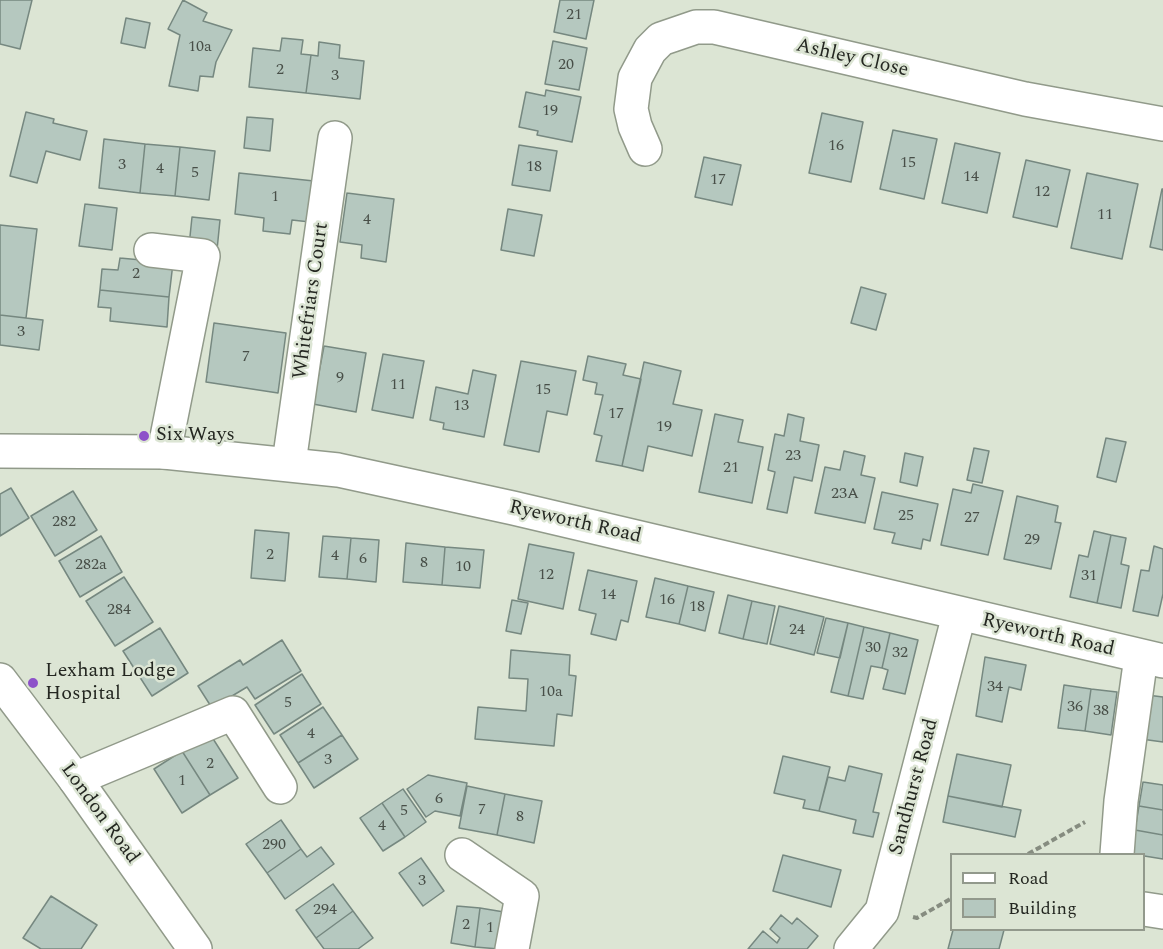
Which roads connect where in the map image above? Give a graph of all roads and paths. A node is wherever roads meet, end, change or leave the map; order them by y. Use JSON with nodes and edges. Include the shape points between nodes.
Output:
{"nodes":[{"id":1,"x":1163,"y":124,"type":"edge"},
{"id":2,"x":335,"y":138,"type":"dead end"},
{"id":3,"x":645,"y":149,"type":"dead end"},
{"id":4,"x":151,"y":250,"type":"dead end"},
{"id":5,"x":0,"y":451,"type":"edge"},
{"id":6,"x":164,"y":452,"type":"junction"},
{"id":7,"x":288,"y":464,"type":"junction"},
{"id":8,"x":959,"y":615,"type":"junction"},
{"id":9,"x":1152,"y":659,"type":"edge"},
{"id":10,"x":0,"y":680,"type":"edge"},
{"id":11,"x":75,"y":779,"type":"junction"},
{"id":12,"x":280,"y":787,"type":"dead end"},
{"id":13,"x":1121,"y":801,"type":"junction"},
{"id":14,"x":1031,"y":853,"type":"edge"},
{"id":15,"x":1117,"y":853,"type":"edge"},
{"id":16,"x":462,"y":855,"type":"dead end"},
{"id":17,"x":1145,"y":909,"type":"edge"},
{"id":18,"x":1163,"y":912,"type":"edge"},
{"id":19,"x":195,"y":949,"type":"edge"},
{"id":20,"x":512,"y":949,"type":"edge"},
{"id":21,"x":851,"y":949,"type":"edge"}],
"edges":[{"from":1,"to":3,"type":"main road","name":"Ashley Close","via":[[1025,99],[714,27],[696,27],[661,39],[641,63],[635,78],[632,110],[634,126]]},
{"from":2,"to":7,"type":"main road","name":"Whitefriars Court"},
{"from":4,"to":6,"type":"main road","via":[[203,256]]},
{"from":5,"to":6,"type":"main road","name":"Ryeworth Road"},
{"from":6,"to":7,"type":"main road","name":"Ryeworth Road"},
{"from":7,"to":8,"type":"main road","name":"Ryeworth Road","via":[[338,470],[513,508]]},
{"from":8,"to":9,"type":"main road","name":"Ryeworth Road"},
{"from":8,"to":21,"type":"main road","name":"Sandhurst Road","via":[[882,911]]},
{"from":9,"to":13,"type":"main road","name":"Ryeworth Road"},
{"from":10,"to":11,"type":"main road","name":"London Road"},
{"from":11,"to":12,"type":"main road","via":[[233,713]]},
{"from":11,"to":19,"type":"main road","name":"London Road"},
{"from":13,"to":14,"type":"path"},
{"from":13,"to":15,"type":"main road","name":"Ryeworth Road"},
{"from":16,"to":20,"type":"main road","via":[[522,896]]},
{"from":17,"to":18,"type":"main road"}]}
